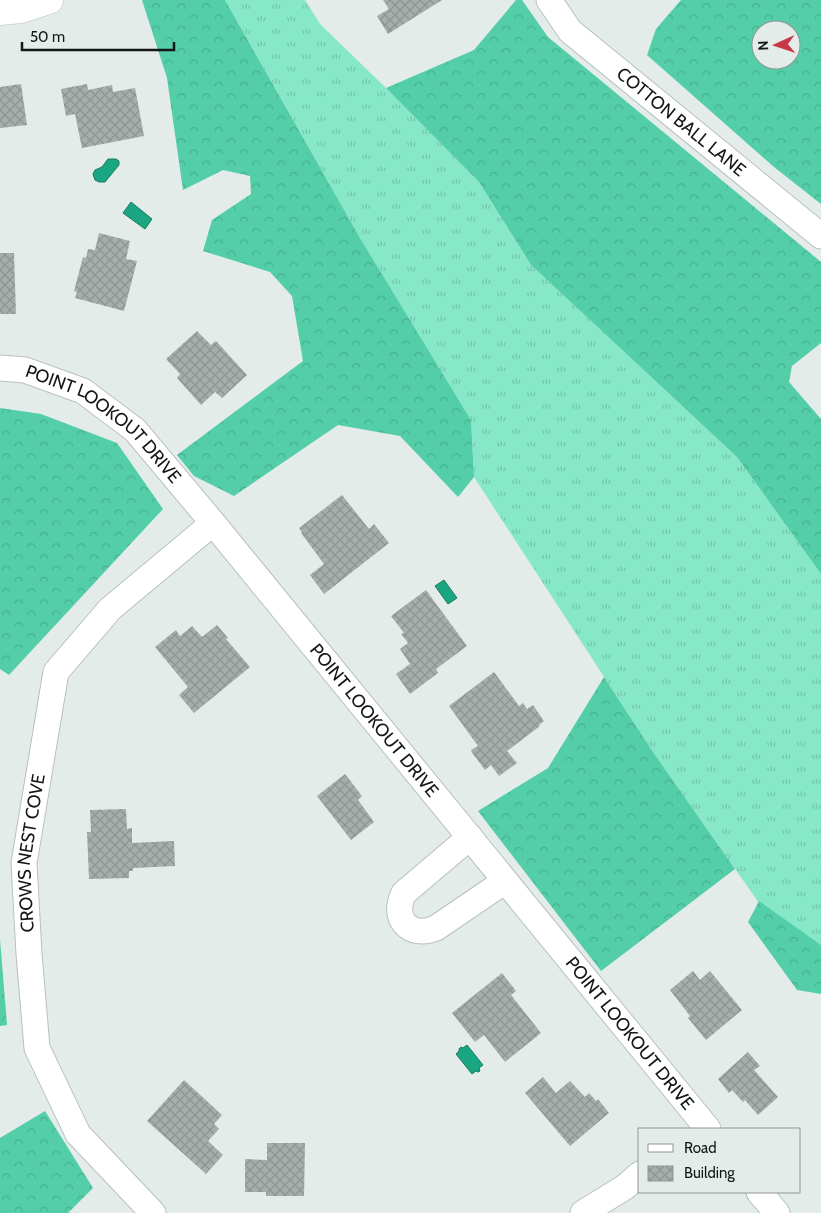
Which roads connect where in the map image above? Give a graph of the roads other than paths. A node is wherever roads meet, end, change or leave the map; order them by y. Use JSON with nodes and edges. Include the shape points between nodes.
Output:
{"nodes":[{"id":1,"x":50,"y":0,"type":"edge"},
{"id":2,"x":549,"y":0,"type":"edge"},
{"id":3,"x":0,"y":11,"type":"edge"},
{"id":4,"x":821,"y":236,"type":"edge"},
{"id":5,"x":0,"y":368,"type":"edge"},
{"id":6,"x":212,"y":523,"type":"junction"},
{"id":7,"x":470,"y":837,"type":"junction"},
{"id":8,"x":505,"y":881,"type":"junction"},
{"id":9,"x":700,"y":1126,"type":"edge"},
{"id":10,"x":638,"y":1176,"type":"edge"},
{"id":11,"x":761,"y":1193,"type":"edge"},
{"id":12,"x":153,"y":1213,"type":"edge"},
{"id":13,"x":583,"y":1213,"type":"edge"},
{"id":14,"x":777,"y":1213,"type":"edge"}],
"edges":[{"from":1,"to":3,"type":"street","via":[[21,9]]},
{"from":2,"to":4,"type":"street","name":"COTTON BALL LANE","via":[[570,31]]},
{"from":5,"to":6,"type":"street","name":"POINT LOOKOUT DRIVE","via":[[25,370],[83,390],[135,430]]},
{"from":6,"to":7,"type":"street","name":"POINT LOOKOUT DRIVE"},
{"from":6,"to":12,"type":"street","name":"CROWS NEST COVE","via":[[110,609],[56,672],[24,863],[37,1048],[78,1134]]},
{"from":7,"to":8,"type":"street","name":"POINT LOOKOUT DRIVE"},
{"from":7,"to":8,"type":"street","via":[[404,893],[399,908],[405,924],[420,932],[436,928]]},
{"from":8,"to":9,"type":"street","name":"POINT LOOKOUT DRIVE"},
{"from":10,"to":13,"type":"street"},
{"from":11,"to":14,"type":"street"}]}
